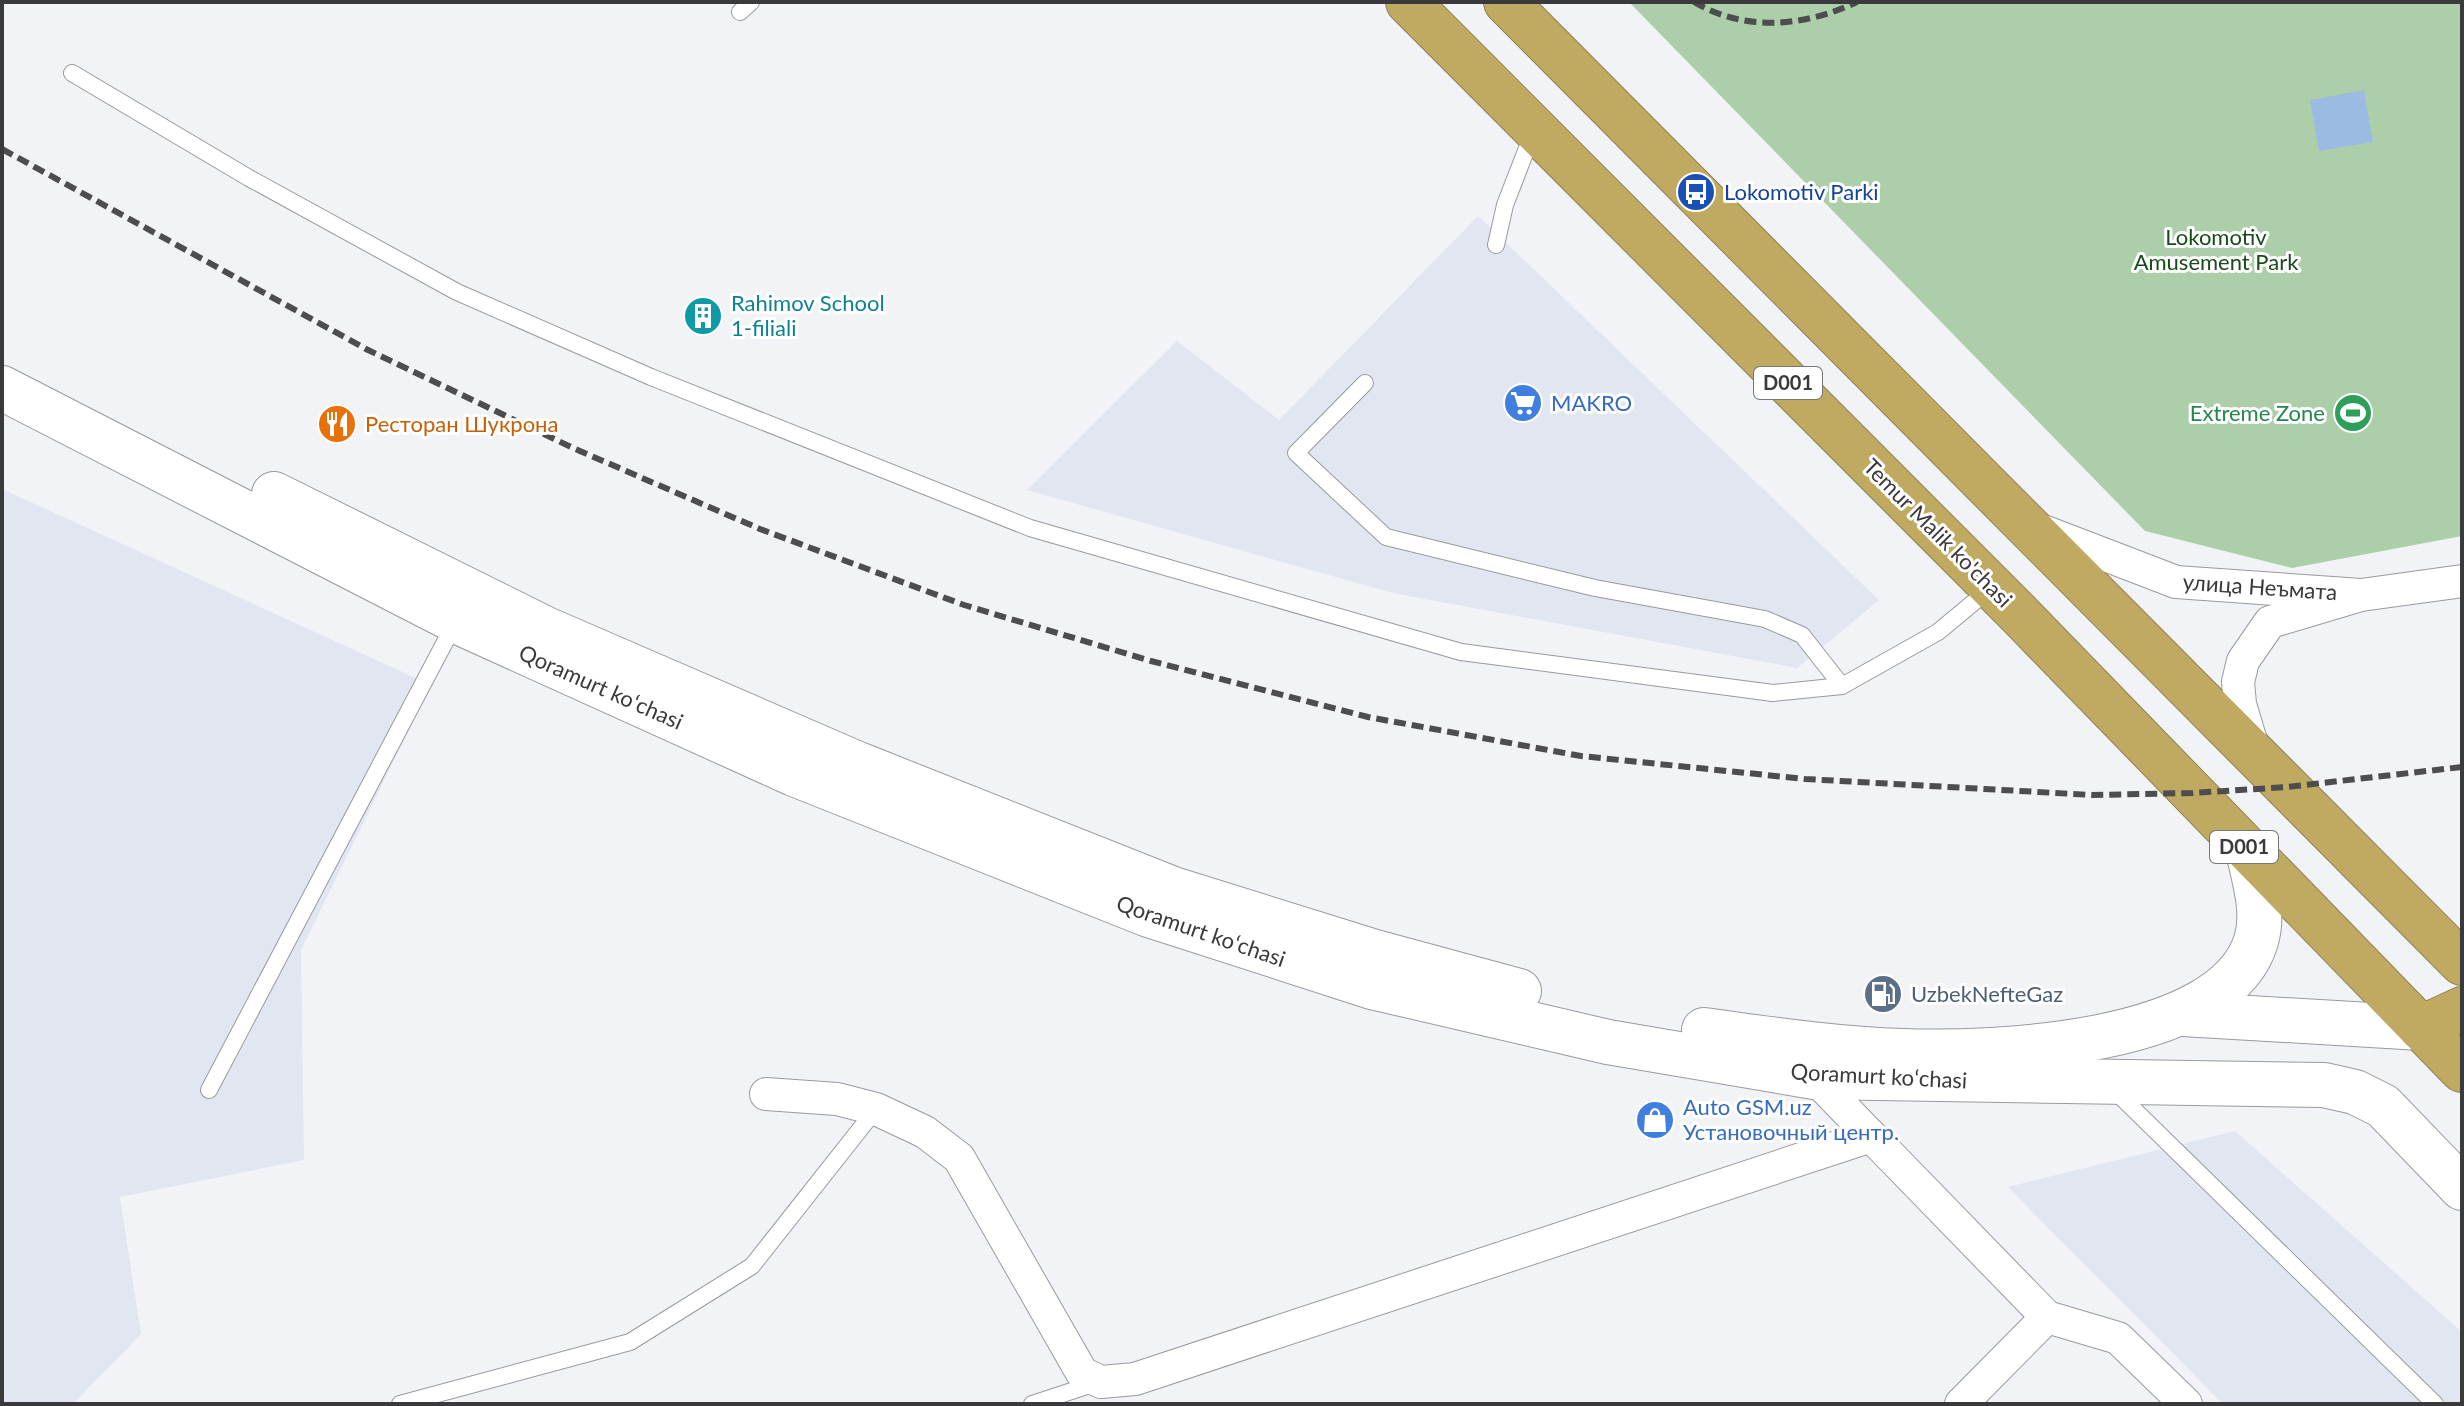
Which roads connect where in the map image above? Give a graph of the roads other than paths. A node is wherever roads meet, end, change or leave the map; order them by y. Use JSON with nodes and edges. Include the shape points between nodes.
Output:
{"nodes":[{"id":1,"x":1408,"y":2,"type":"edge"},
{"id":2,"x":1506,"y":2,"type":"edge"},
{"id":3,"x":72,"y":73,"type":"dead end"},
{"id":4,"x":1534,"y":129,"type":"junction"},
{"id":5,"x":1496,"y":245,"type":"dead end"},
{"id":6,"x":2,"y":360,"type":"edge"},
{"id":7,"x":1365,"y":383,"type":"dead end"},
{"id":8,"x":2,"y":388,"type":"edge"},
{"id":9,"x":2026,"y":524,"type":"junction"},
{"id":10,"x":2462,"y":581,"type":"edge"},
{"id":11,"x":1992,"y":587,"type":"junction"},
{"id":12,"x":2361,"y":595,"type":"junction"},
{"id":13,"x":456,"y":621,"type":"junction"},
{"id":14,"x":1842,"y":686,"type":"junction"},
{"id":15,"x":2255,"y":755,"type":"junction"},
{"id":16,"x":2248,"y":851,"type":"junction"},
{"id":17,"x":2462,"y":963,"type":"edge"},
{"id":18,"x":2462,"y":1009,"type":"edge"},
{"id":19,"x":2183,"y":1014,"type":"junction"},
{"id":20,"x":2421,"y":1028,"type":"junction"},
{"id":21,"x":1815,"y":1062,"type":"junction"},
{"id":22,"x":2462,"y":1070,"type":"edge"},
{"id":23,"x":2103,"y":1080,"type":"junction"},
{"id":24,"x":209,"y":1090,"type":"dead end"},
{"id":25,"x":766,"y":1094,"type":"dead end"},
{"id":26,"x":876,"y":1109,"type":"junction"},
{"id":27,"x":1871,"y":1136,"type":"junction"},
{"id":28,"x":2462,"y":1188,"type":"edge"},
{"id":29,"x":2047,"y":1317,"type":"junction"},
{"id":30,"x":1101,"y":1382,"type":"junction"},
{"id":31,"x":1138,"y":1392,"type":"edge"},
{"id":32,"x":400,"y":1404,"type":"edge"},
{"id":33,"x":1032,"y":1404,"type":"edge"},
{"id":34,"x":1961,"y":1404,"type":"edge"},
{"id":35,"x":2186,"y":1404,"type":"edge"},
{"id":36,"x":2435,"y":1404,"type":"edge"}],
"edges":[{"from":1,"to":4,"type":"highway","name":"Temur Malik ko'chasi","number":"D001"},
{"from":2,"to":9,"type":"highway"},
{"from":3,"to":14,"type":"lane","via":[[457,292],[651,377],[1030,528],[1461,652],[1773,693]]},
{"from":4,"to":5,"type":"lane"},
{"from":4,"to":11,"type":"highway","name":"Temur Malik ko'chasi","number":"D001"},
{"from":6,"to":21,"type":"main road","name":"Qoramurt koʻchasi","via":[[546,629],[858,764],[1173,889],[1483,983],[1688,1027]]},
{"from":7,"to":14,"type":"lane","via":[[1296,453],[1386,537],[1595,588],[1765,619],[1802,635]]},
{"from":8,"to":13,"type":"main road","name":"Qoramurt koʻchasi"},
{"from":9,"to":12,"type":"street","name":"улица Неъмата","via":[[2176,582]]},
{"from":9,"to":15,"type":"highway"},
{"from":10,"to":12,"type":"street","name":"улица Неъмата"},
{"from":11,"to":14,"type":"lane","via":[[1938,632]]},
{"from":11,"to":16,"type":"highway","name":"Temur Malik ko'chasi","number":"D001"},
{"from":12,"to":15,"type":"street","name":"улица Неъмата","via":[[2270,622],[2243,661],[2240,704]]},
{"from":13,"to":21,"type":"main road","name":"Qoramurt koʻchasi","via":[[794,774],[1146,914],[1260,953],[1490,1016],[1710,1062]]},
{"from":13,"to":24,"type":"lane"},
{"from":15,"to":17,"type":"highway"},
{"from":16,"to":19,"type":"main road","name":"Qoramurt koʻchasi","via":[[2259,912],[2256,941],[2227,985]]},
{"from":16,"to":20,"type":"highway","name":"Temur Malik ko'chasi","number":"D001"},
{"from":18,"to":20,"type":"highway"},
{"from":19,"to":20,"type":"main road"},
{"from":19,"to":21,"type":"main road","name":"Qoramurt koʻchasi","via":[[2117,1033]]},
{"from":20,"to":22,"type":"highway","name":"Temur Malik ko'chasi","number":"D001"},
{"from":21,"to":23,"type":"main road","name":"Qoramurt koʻchasi"},
{"from":21,"to":27,"type":"street"},
{"from":23,"to":28,"type":"main road","name":"Qoramurt koʻchasi","via":[[2324,1085],[2355,1092],[2383,1106]]},
{"from":23,"to":36,"type":"lane"},
{"from":25,"to":26,"type":"street","via":[[837,1099]]},
{"from":26,"to":30,"type":"street","via":[[925,1132],[959,1158],[1082,1373]]},
{"from":26,"to":32,"type":"lane","via":[[752,1266],[630,1342]]},
{"from":27,"to":29,"type":"street"},
{"from":27,"to":31,"type":"street"},
{"from":29,"to":34,"type":"street"},
{"from":29,"to":35,"type":"street","via":[[2118,1338]]},
{"from":30,"to":31,"type":"street"},
{"from":30,"to":33,"type":"lane"}]}
